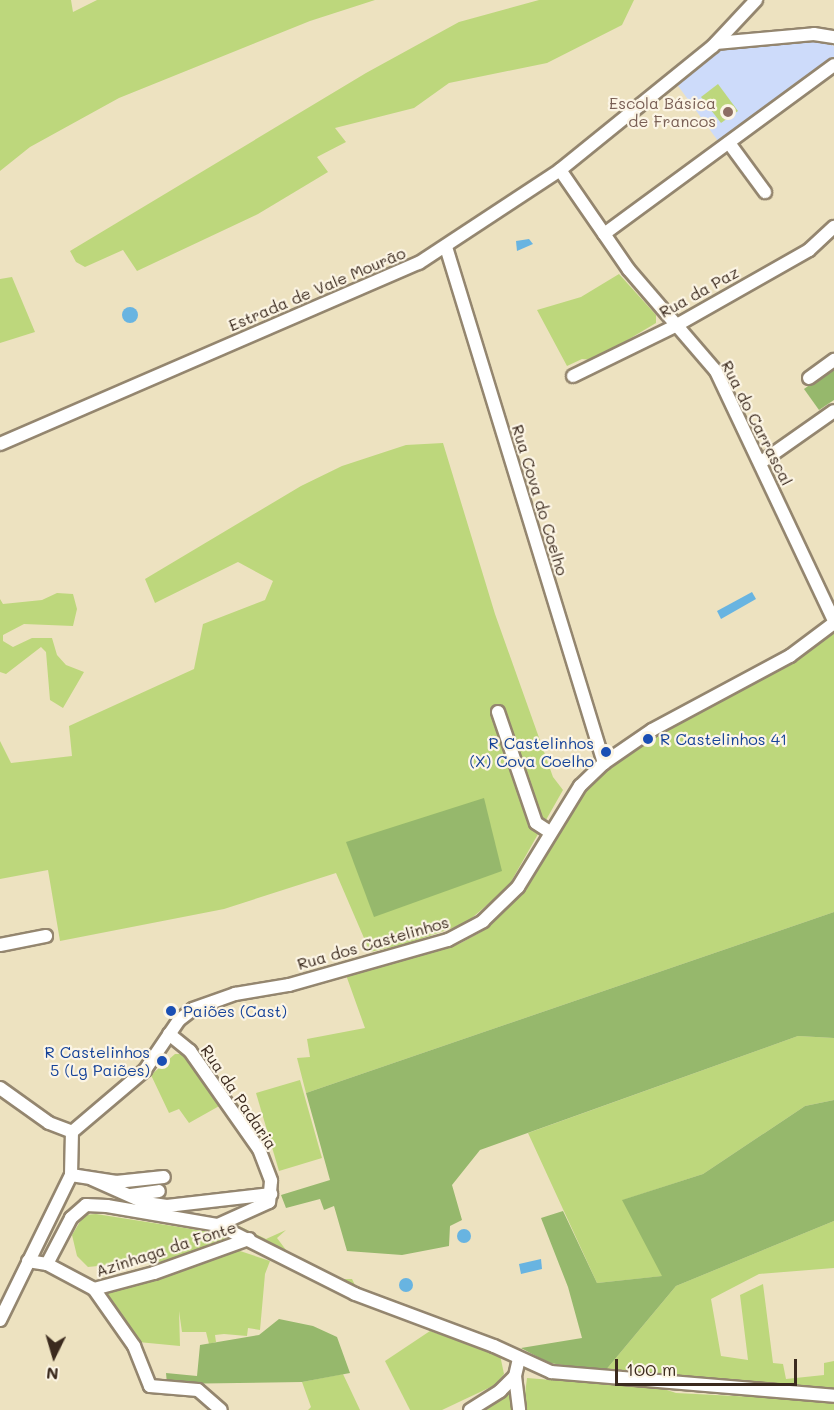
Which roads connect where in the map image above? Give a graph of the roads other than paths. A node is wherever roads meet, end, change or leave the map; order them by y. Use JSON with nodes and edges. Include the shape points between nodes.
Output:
{"nodes":[{"id":1,"x":756,"y":0,"type":"edge"},
{"id":2,"x":834,"y":37,"type":"edge"},
{"id":3,"x":716,"y":43,"type":"junction"},
{"id":4,"x":834,"y":65,"type":"edge"},
{"id":5,"x":729,"y":142,"type":"junction"},
{"id":6,"x":560,"y":170,"type":"junction"},
{"id":7,"x":765,"y":192,"type":"dead end"},
{"id":8,"x":834,"y":227,"type":"edge"},
{"id":9,"x":604,"y":234,"type":"junction"},
{"id":10,"x":446,"y":247,"type":"junction"},
{"id":11,"x":677,"y":325,"type":"junction"},
{"id":12,"x":834,"y":360,"type":"edge"},
{"id":13,"x":573,"y":376,"type":"dead end"},
{"id":14,"x":809,"y":378,"type":"dead end"},
{"id":15,"x":834,"y":411,"type":"edge"},
{"id":16,"x":0,"y":444,"type":"edge"},
{"id":17,"x":760,"y":463,"type":"junction"},
{"id":18,"x":834,"y":622,"type":"edge"},
{"id":19,"x":498,"y":712,"type":"dead end"},
{"id":20,"x":603,"y":763,"type":"junction"},
{"id":21,"x":550,"y":832,"type":"junction"},
{"id":22,"x":46,"y":936,"type":"dead end"},
{"id":23,"x":0,"y":945,"type":"edge"},
{"id":24,"x":169,"y":1034,"type":"junction"},
{"id":25,"x":0,"y":1088,"type":"edge"},
{"id":26,"x":72,"y":1132,"type":"junction"},
{"id":27,"x":71,"y":1175,"type":"junction"},
{"id":28,"x":164,"y":1178,"type":"dead end"},
{"id":29,"x":92,"y":1179,"type":"junction"},
{"id":30,"x":159,"y":1191,"type":"dead end"},
{"id":31,"x":271,"y":1194,"type":"junction"},
{"id":32,"x":124,"y":1195,"type":"junction"},
{"id":33,"x":218,"y":1225,"type":"junction"},
{"id":34,"x":249,"y":1239,"type":"junction"},
{"id":35,"x":28,"y":1261,"type":"junction"},
{"id":36,"x":47,"y":1264,"type":"junction"},
{"id":37,"x":94,"y":1289,"type":"junction"},
{"id":38,"x":0,"y":1320,"type":"edge"},
{"id":39,"x":519,"y":1359,"type":"junction"},
{"id":40,"x":515,"y":1376,"type":"junction"},
{"id":41,"x":834,"y":1396,"type":"edge"},
{"id":42,"x":220,"y":1409,"type":"edge"},
{"id":43,"x":470,"y":1410,"type":"edge"},
{"id":44,"x":519,"y":1410,"type":"edge"}],
"edges":[{"from":1,"to":3,"type":"street","name":"Estrada de Vale Mourão"},
{"from":2,"to":3,"type":"street","via":[[814,34]]},
{"from":3,"to":6,"type":"street","name":"Estrada de Vale Mourão"},
{"from":4,"to":5,"type":"street"},
{"from":5,"to":7,"type":"street"},
{"from":5,"to":9,"type":"street"},
{"from":6,"to":9,"type":"street","name":"Rua do Carrascal"},
{"from":6,"to":10,"type":"street","name":"Estrada de Vale Mourão"},
{"from":8,"to":11,"type":"street","name":"Rua da Paz","via":[[809,250]]},
{"from":9,"to":11,"type":"street","name":"Rua do Carrascal"},
{"from":10,"to":16,"type":"street","name":"Estrada de Vale Mourão","via":[[371,286]]},
{"from":10,"to":20,"type":"street","name":"Rua Cova do Coelho"},
{"from":11,"to":13,"type":"street","name":"Rua da Paz"},
{"from":11,"to":17,"type":"street","name":"Rua do Carrascal","via":[[716,371]]},
{"from":12,"to":14,"type":"street"},
{"from":15,"to":17,"type":"street"},
{"from":17,"to":18,"type":"street","name":"Rua do Carrascal"},
{"from":18,"to":20,"type":"street","name":"Rua dos Castelinhos","via":[[790,656],[651,730]]},
{"from":19,"to":21,"type":"street","via":[[536,823]]},
{"from":20,"to":21,"type":"street","name":"Rua dos Castelinhos","via":[[580,786]]},
{"from":21,"to":24,"type":"street","name":"Rua dos Castelinhos","via":[[509,899],[467,931],[448,940],[306,980],[208,1002],[179,1020]]},
{"from":22,"to":23,"type":"street"},
{"from":24,"to":26,"type":"street","name":"Rua dos Castelinhos","via":[[145,1070]]},
{"from":24,"to":31,"type":"street","name":"Rua da Padaria","via":[[190,1051],[259,1149]]},
{"from":25,"to":26,"type":"street","via":[[49,1123]]},
{"from":26,"to":27,"type":"street"},
{"from":27,"to":29,"type":"street"},
{"from":27,"to":35,"type":"street"},
{"from":28,"to":29,"type":"street","via":[[116,1182]]},
{"from":29,"to":32,"type":"street"},
{"from":30,"to":32,"type":"street"},
{"from":31,"to":32,"type":"street","via":[[192,1204],[146,1203]]},
{"from":31,"to":33,"type":"street","via":[[269,1202]]},
{"from":33,"to":34,"type":"street"},
{"from":33,"to":36,"type":"street","via":[[86,1205],[71,1218]]},
{"from":34,"to":37,"type":"street","name":"Azinhaga da Fonte","via":[[154,1273]]},
{"from":34,"to":39,"type":"street","via":[[356,1294]]},
{"from":35,"to":36,"type":"street"},
{"from":35,"to":38,"type":"street"},
{"from":36,"to":37,"type":"street"},
{"from":37,"to":42,"type":"street","via":[[134,1346],[150,1386],[198,1390]]},
{"from":39,"to":40,"type":"street"},
{"from":39,"to":41,"type":"street","via":[[551,1372]]},
{"from":40,"to":43,"type":"street"},
{"from":40,"to":44,"type":"street"}]}
